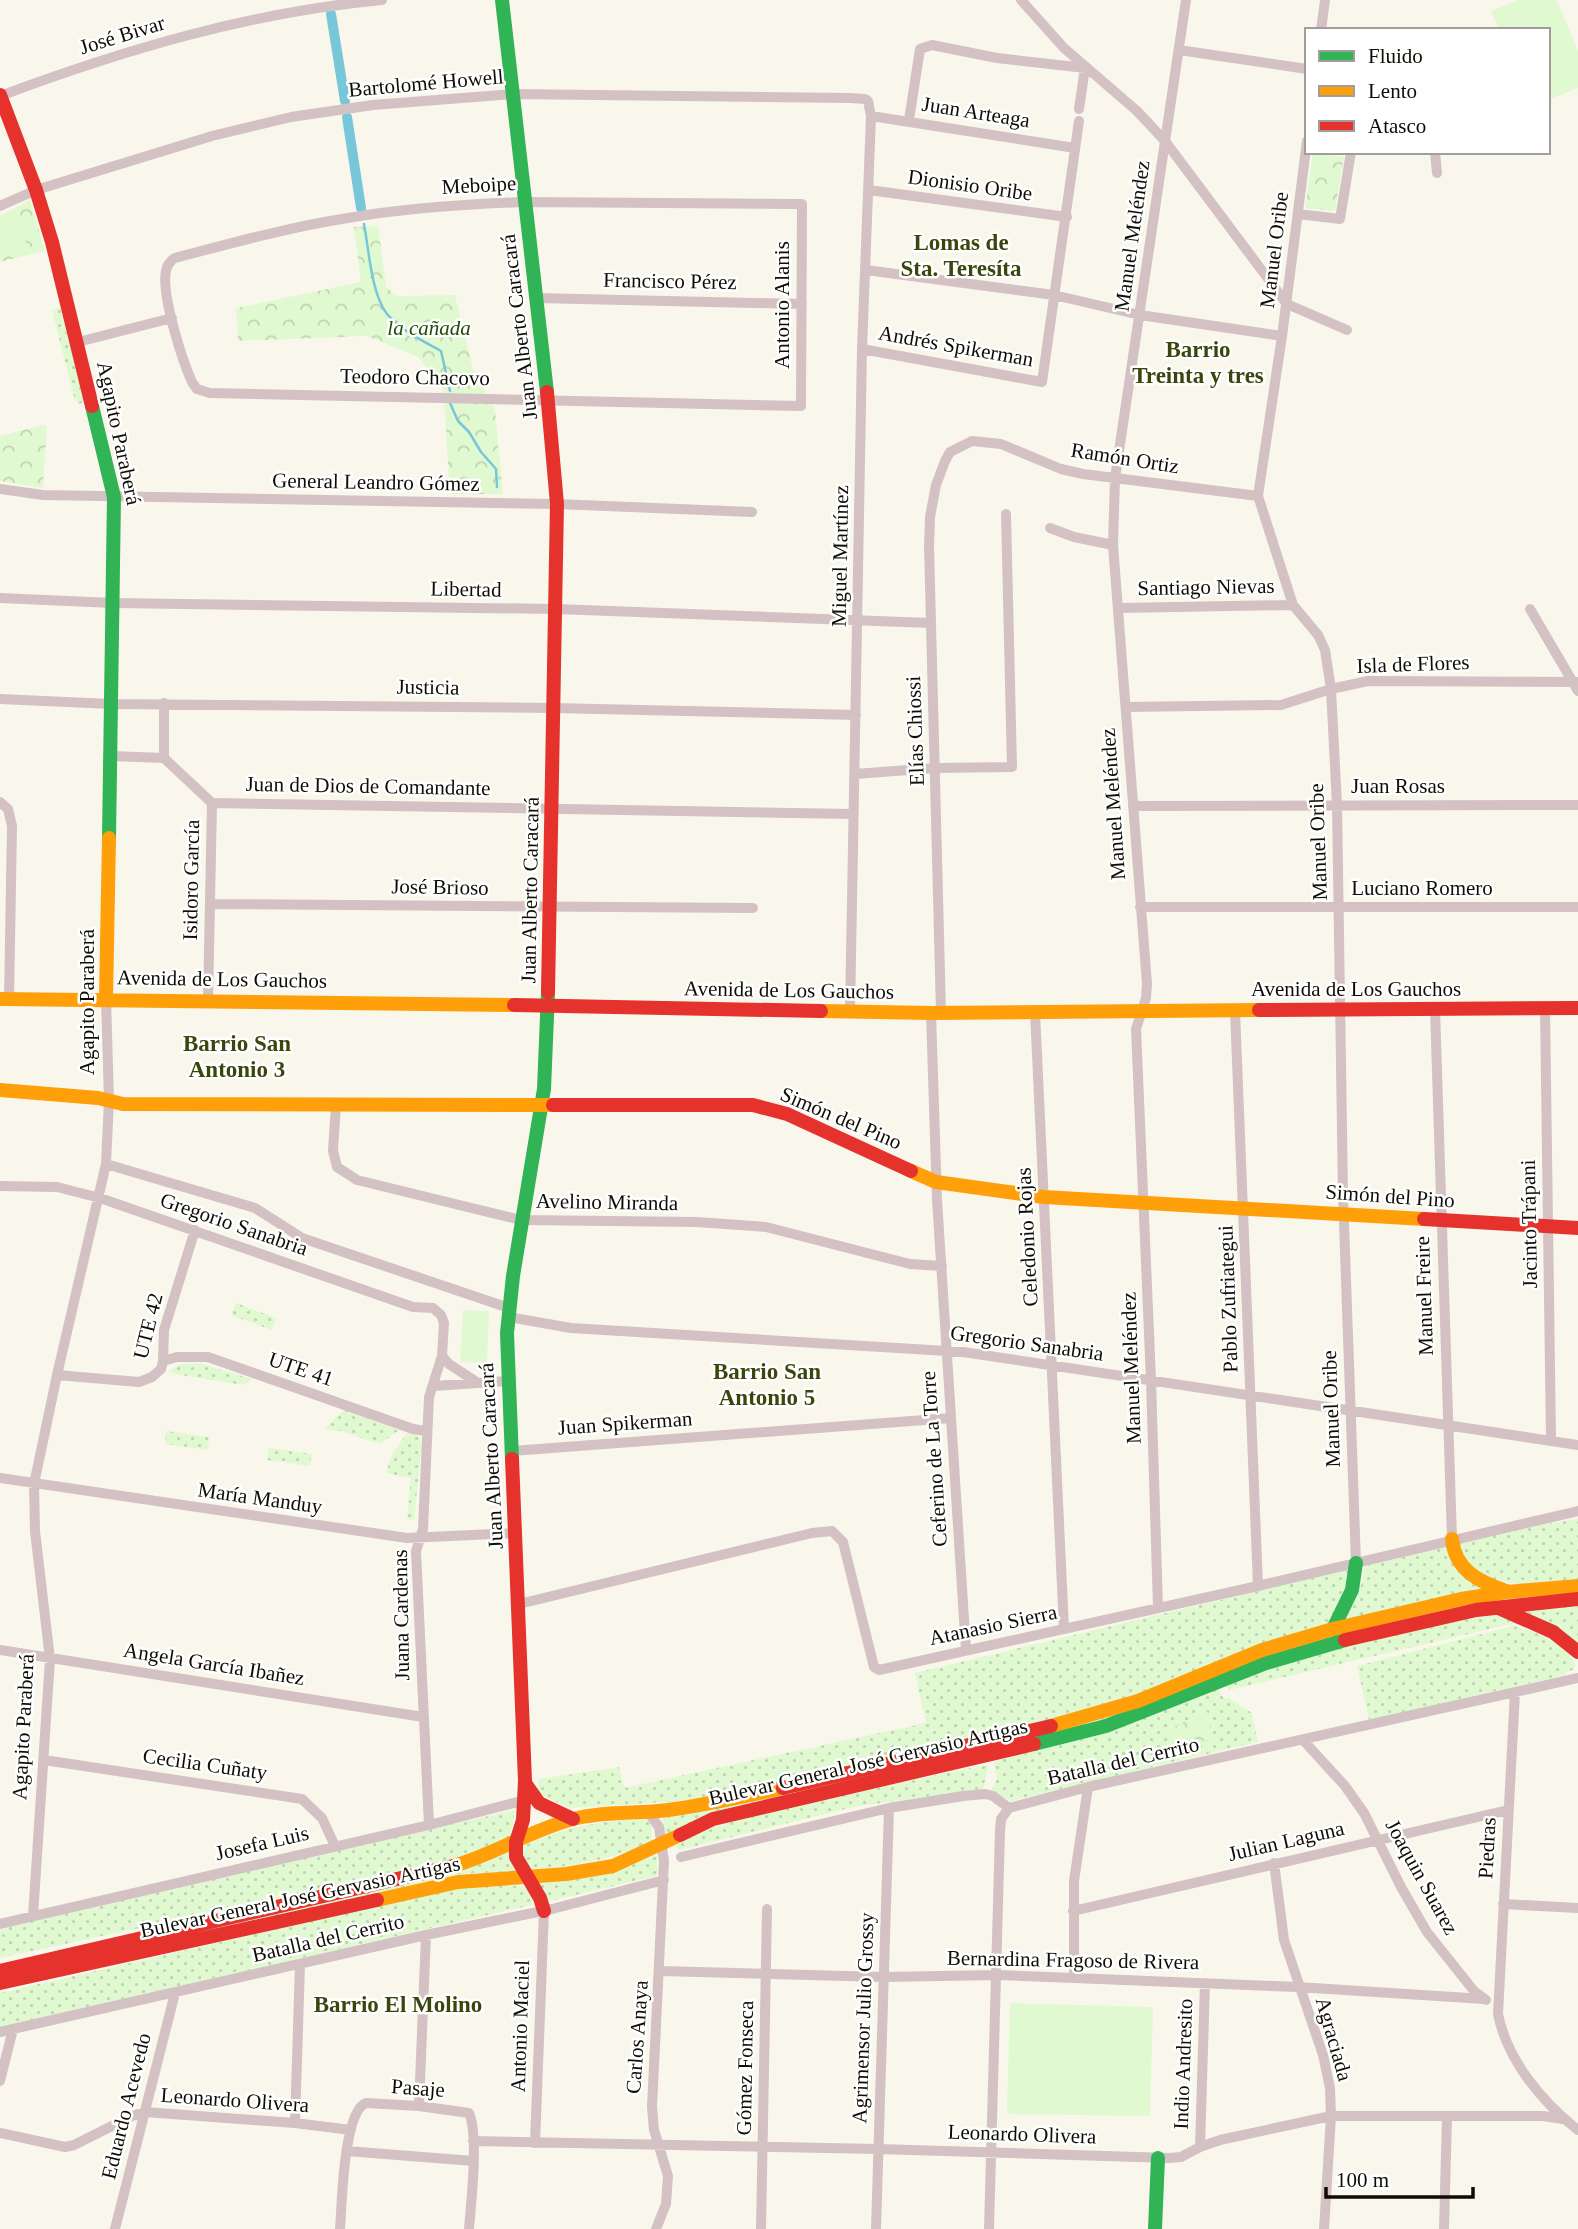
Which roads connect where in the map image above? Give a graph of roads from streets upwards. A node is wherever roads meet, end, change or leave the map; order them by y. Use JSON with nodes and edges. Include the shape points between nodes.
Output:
{"nodes":[{"id":1,"x":382,"y":0,"type":"edge"},
{"id":2,"x":502,"y":0,"type":"edge"},
{"id":3,"x":1021,"y":0,"type":"edge"},
{"id":4,"x":1186,"y":0,"type":"edge"},
{"id":5,"x":1325,"y":0,"type":"edge"},
{"id":6,"x":1321,"y":28,"type":"edge"},
{"id":7,"x":1179,"y":50,"type":"junction"},
{"id":8,"x":1085,"y":68,"type":"junction"},
{"id":9,"x":1305,"y":69,"type":"edge"},
{"id":10,"x":512,"y":94,"type":"junction"},
{"id":11,"x":0,"y":95,"type":"edge"},
{"id":12,"x":869,"y":102,"type":"joint"},
{"id":13,"x":871,"y":116,"type":"junction"},
{"id":14,"x":909,"y":120,"type":"junction"},
{"id":15,"x":1165,"y":141,"type":"junction"},
{"id":16,"x":1075,"y":148,"type":"junction"},
{"id":17,"x":1305,"y":154,"type":"edge"},
{"id":18,"x":1351,"y":154,"type":"edge"},
{"id":19,"x":1435,"y":154,"type":"edge"},
{"id":20,"x":1437,"y":173,"type":"dead end"},
{"id":21,"x":36,"y":190,"type":"junction"},
{"id":22,"x":869,"y":190,"type":"junction"},
{"id":23,"x":526,"y":202,"type":"junction"},
{"id":24,"x":802,"y":204,"type":"joint"},
{"id":25,"x":0,"y":206,"type":"edge"},
{"id":26,"x":1298,"y":214,"type":"junction"},
{"id":27,"x":1066,"y":217,"type":"junction"},
{"id":28,"x":866,"y":270,"type":"junction"},
{"id":29,"x":1054,"y":295,"type":"junction"},
{"id":30,"x":537,"y":298,"type":"junction"},
{"id":31,"x":802,"y":304,"type":"junction"},
{"id":32,"x":1286,"y":304,"type":"junction"},
{"id":33,"x":1140,"y":315,"type":"junction"},
{"id":34,"x":172,"y":318,"type":"junction"},
{"id":35,"x":1347,"y":330,"type":"dead end"},
{"id":36,"x":1282,"y":336,"type":"junction"},
{"id":37,"x":78,"y":342,"type":"junction"},
{"id":38,"x":862,"y":349,"type":"junction"},
{"id":39,"x":549,"y":399,"type":"junction"},
{"id":40,"x":801,"y":405,"type":"joint"},
{"id":41,"x":950,"y":452,"type":"joint"},
{"id":42,"x":1115,"y":478,"type":"junction"},
{"id":43,"x":0,"y":489,"type":"edge"},
{"id":44,"x":1258,"y":496,"type":"junction"},
{"id":45,"x":114,"y":497,"type":"junction"},
{"id":46,"x":557,"y":504,"type":"junction"},
{"id":47,"x":752,"y":512,"type":"dead end"},
{"id":48,"x":1006,"y":514,"type":"dead end"},
{"id":49,"x":1050,"y":528,"type":"dead end"},
{"id":50,"x":1113,"y":545,"type":"junction"},
{"id":51,"x":0,"y":598,"type":"edge"},
{"id":52,"x":113,"y":603,"type":"junction"},
{"id":53,"x":1293,"y":605,"type":"junction"},
{"id":54,"x":1119,"y":608,"type":"junction"},
{"id":55,"x":1530,"y":608,"type":"dead end"},
{"id":56,"x":556,"y":609,"type":"junction"},
{"id":57,"x":858,"y":621,"type":"junction"},
{"id":58,"x":931,"y":624,"type":"junction"},
{"id":59,"x":1577,"y":685,"type":"edge"},
{"id":60,"x":1331,"y":689,"type":"junction"},
{"id":61,"x":0,"y":699,"type":"edge"},
{"id":62,"x":164,"y":703,"type":"junction"},
{"id":63,"x":111,"y":704,"type":"junction"},
{"id":64,"x":554,"y":708,"type":"junction"},
{"id":65,"x":1126,"y":708,"type":"junction"},
{"id":66,"x":856,"y":715,"type":"junction"},
{"id":67,"x":111,"y":755,"type":"junction"},
{"id":68,"x":164,"y":758,"type":"junction"},
{"id":69,"x":935,"y":768,"type":"junction"},
{"id":70,"x":855,"y":774,"type":"junction"},
{"id":71,"x":212,"y":803,"type":"junction"},
{"id":72,"x":4,"y":805,"type":"edge"},
{"id":73,"x":1578,"y":805,"type":"edge"},
{"id":74,"x":1133,"y":806,"type":"junction"},
{"id":75,"x":1337,"y":806,"type":"junction"},
{"id":76,"x":553,"y":808,"type":"junction"},
{"id":77,"x":854,"y":814,"type":"junction"},
{"id":78,"x":5,"y":901,"type":"edge"},
{"id":79,"x":210,"y":904,"type":"junction"},
{"id":80,"x":551,"y":907,"type":"junction"},
{"id":81,"x":1140,"y":907,"type":"junction"},
{"id":82,"x":1339,"y":907,"type":"junction"},
{"id":83,"x":1578,"y":907,"type":"edge"},
{"id":84,"x":753,"y":908,"type":"dead end"},
{"id":85,"x":106,"y":998,"type":"junction"},
{"id":86,"x":5,"y":999,"type":"edge"},
{"id":87,"x":208,"y":1000,"type":"junction"},
{"id":88,"x":549,"y":1006,"type":"junction"},
{"id":89,"x":1545,"y":1008,"type":"junction"},
{"id":90,"x":1578,"y":1008,"type":"edge"},
{"id":91,"x":1435,"y":1009,"type":"junction"},
{"id":92,"x":1341,"y":1010,"type":"junction"},
{"id":93,"x":1140,"y":1011,"type":"junction"},
{"id":94,"x":1235,"y":1011,"type":"junction"},
{"id":95,"x":850,"y":1012,"type":"junction"},
{"id":96,"x":1035,"y":1012,"type":"junction"},
{"id":97,"x":936,"y":1013,"type":"junction"},
{"id":98,"x":0,"y":1090,"type":"edge"},
{"id":99,"x":108,"y":1100,"type":"junction"},
{"id":100,"x":336,"y":1105,"type":"junction"},
{"id":101,"x":541,"y":1105,"type":"junction"},
{"id":102,"x":106,"y":1164,"type":"junction"},
{"id":103,"x":936,"y":1182,"type":"junction"},
{"id":104,"x":0,"y":1186,"type":"edge"},
{"id":105,"x":1044,"y":1197,"type":"junction"},
{"id":106,"x":100,"y":1199,"type":"junction"},
{"id":107,"x":1143,"y":1203,"type":"junction"},
{"id":108,"x":1243,"y":1208,"type":"junction"},
{"id":109,"x":1344,"y":1214,"type":"junction"},
{"id":110,"x":522,"y":1220,"type":"junction"},
{"id":111,"x":1441,"y":1220,"type":"junction"},
{"id":112,"x":1549,"y":1226,"type":"junction"},
{"id":113,"x":1578,"y":1228,"type":"edge"},
{"id":114,"x":195,"y":1230,"type":"junction"},
{"id":115,"x":942,"y":1266,"type":"junction"},
{"id":116,"x":508,"y":1313,"type":"junction"},
{"id":117,"x":444,"y":1323,"type":"joint"},
{"id":118,"x":946,"y":1350,"type":"junction"},
{"id":119,"x":442,"y":1356,"type":"junction"},
{"id":120,"x":163,"y":1361,"type":"junction"},
{"id":121,"x":1052,"y":1364,"type":"junction"},
{"id":122,"x":57,"y":1375,"type":"junction"},
{"id":123,"x":1151,"y":1380,"type":"junction"},
{"id":124,"x":507,"y":1381,"type":"junction"},
{"id":125,"x":478,"y":1382,"type":"junction"},
{"id":126,"x":434,"y":1386,"type":"junction"},
{"id":127,"x":1251,"y":1394,"type":"junction"},
{"id":128,"x":1350,"y":1412,"type":"junction"},
{"id":129,"x":951,"y":1418,"type":"junction"},
{"id":130,"x":1447,"y":1425,"type":"junction"},
{"id":131,"x":426,"y":1431,"type":"junction"},
{"id":132,"x":1551,"y":1440,"type":"junction"},
{"id":133,"x":1578,"y":1445,"type":"edge"},
{"id":134,"x":512,"y":1451,"type":"junction"},
{"id":135,"x":0,"y":1478,"type":"edge"},
{"id":136,"x":34,"y":1484,"type":"junction"},
{"id":137,"x":1578,"y":1511,"type":"edge"},
{"id":138,"x":516,"y":1533,"type":"junction"},
{"id":139,"x":420,"y":1538,"type":"junction"},
{"id":140,"x":1452,"y":1539,"type":"junction"},
{"id":141,"x":1356,"y":1563,"type":"junction"},
{"id":142,"x":1578,"y":1586,"type":"edge"},
{"id":143,"x":1258,"y":1587,"type":"junction"},
{"id":144,"x":1507,"y":1592,"type":"junction"},
{"id":145,"x":1578,"y":1599,"type":"edge"},
{"id":146,"x":519,"y":1604,"type":"junction"},
{"id":147,"x":1158,"y":1608,"type":"junction"},
{"id":148,"x":1496,"y":1608,"type":"junction"},
{"id":149,"x":1064,"y":1629,"type":"junction"},
{"id":150,"x":1333,"y":1629,"type":"junction"},
{"id":151,"x":0,"y":1650,"type":"edge"},
{"id":152,"x":966,"y":1650,"type":"junction"},
{"id":153,"x":1578,"y":1652,"type":"edge"},
{"id":154,"x":50,"y":1658,"type":"junction"},
{"id":155,"x":1578,"y":1678,"type":"edge"},
{"id":156,"x":1515,"y":1692,"type":"junction"},
{"id":157,"x":423,"y":1717,"type":"junction"},
{"id":158,"x":1303,"y":1740,"type":"junction"},
{"id":159,"x":44,"y":1760,"type":"junction"},
{"id":160,"x":1088,"y":1787,"type":"junction"},
{"id":161,"x":528,"y":1799,"type":"junction"},
{"id":162,"x":889,"y":1808,"type":"junction"},
{"id":163,"x":1009,"y":1808,"type":"junction"},
{"id":164,"x":1508,"y":1810,"type":"junction"},
{"id":165,"x":648,"y":1812,"type":"junction"},
{"id":166,"x":573,"y":1819,"type":"junction"},
{"id":167,"x":429,"y":1825,"type":"junction"},
{"id":168,"x":1379,"y":1840,"type":"junction"},
{"id":169,"x":516,"y":1842,"type":"junction"},
{"id":170,"x":662,"y":1843,"type":"junction"},
{"id":171,"x":335,"y":1846,"type":"junction"},
{"id":172,"x":681,"y":1857,"type":"dead end"},
{"id":173,"x":1274,"y":1863,"type":"junction"},
{"id":174,"x":528,"y":1877,"type":"junction"},
{"id":175,"x":664,"y":1880,"type":"junction"},
{"id":176,"x":1503,"y":1904,"type":"junction"},
{"id":177,"x":1578,"y":1908,"type":"edge"},
{"id":178,"x":767,"y":1909,"type":"dead end"},
{"id":179,"x":544,"y":1911,"type":"junction"},
{"id":180,"x":1073,"y":1911,"type":"junction"},
{"id":181,"x":33,"y":1916,"type":"junction"},
{"id":182,"x":0,"y":1924,"type":"edge"},
{"id":183,"x":426,"y":1935,"type":"junction"},
{"id":184,"x":300,"y":1964,"type":"junction"},
{"id":185,"x":660,"y":1970,"type":"junction"},
{"id":186,"x":0,"y":1971,"type":"edge"},
{"id":187,"x":766,"y":1974,"type":"junction"},
{"id":188,"x":998,"y":1975,"type":"junction"},
{"id":189,"x":883,"y":1977,"type":"junction"},
{"id":190,"x":1074,"y":1978,"type":"junction"},
{"id":191,"x":0,"y":1983,"type":"edge"},
{"id":192,"x":1205,"y":1983,"type":"junction"},
{"id":193,"x":1298,"y":1987,"type":"junction"},
{"id":194,"x":174,"y":1993,"type":"junction"},
{"id":195,"x":1484,"y":1999,"type":"junction"},
{"id":196,"x":1498,"y":2007,"type":"junction"},
{"id":197,"x":13,"y":2029,"type":"junction"},
{"id":198,"x":0,"y":2032,"type":"edge"},
{"id":199,"x":0,"y":2081,"type":"edge"},
{"id":200,"x":419,"y":2106,"type":"junction"},
{"id":201,"x":145,"y":2112,"type":"junction"},
{"id":202,"x":1331,"y":2116,"type":"junction"},
{"id":203,"x":1447,"y":2117,"type":"junction"},
{"id":204,"x":1563,"y":2119,"type":"junction"},
{"id":205,"x":295,"y":2123,"type":"junction"},
{"id":206,"x":351,"y":2130,"type":"junction"},
{"id":207,"x":1578,"y":2130,"type":"edge"},
{"id":208,"x":0,"y":2133,"type":"edge"},
{"id":209,"x":473,"y":2141,"type":"junction"},
{"id":210,"x":535,"y":2143,"type":"junction"},
{"id":211,"x":659,"y":2144,"type":"junction"},
{"id":212,"x":762,"y":2146,"type":"junction"},
{"id":213,"x":1200,"y":2147,"type":"junction"},
{"id":214,"x":878,"y":2149,"type":"junction"},
{"id":215,"x":346,"y":2151,"type":"junction"},
{"id":216,"x":992,"y":2152,"type":"junction"},
{"id":217,"x":1158,"y":2158,"type":"junction"},
{"id":218,"x":473,"y":2161,"type":"junction"},
{"id":219,"x":115,"y":2229,"type":"edge"},
{"id":220,"x":340,"y":2229,"type":"edge"},
{"id":221,"x":469,"y":2229,"type":"edge"},
{"id":222,"x":656,"y":2229,"type":"edge"},
{"id":223,"x":761,"y":2229,"type":"edge"},
{"id":224,"x":876,"y":2229,"type":"edge"},
{"id":225,"x":989,"y":2229,"type":"edge"},
{"id":226,"x":1155,"y":2229,"type":"edge"},
{"id":227,"x":1324,"y":2229,"type":"edge"},
{"id":228,"x":1444,"y":2229,"type":"edge"}],
"edges":[{"from":1,"to":11,"type":"street","name":"José Bivar","via":[[221,26]]},
{"from":2,"to":10,"type":"street","name":"Juan Alberto Caracará"},
{"from":3,"to":8,"type":"street"},
{"from":4,"to":7,"type":"street","name":"Manuel Meléndez"},
{"from":5,"to":6,"type":"street"},
{"from":7,"to":9,"type":"street"},
{"from":7,"to":15,"type":"street","name":"Manuel Meléndez"},
{"from":8,"to":14,"type":"street","via":[[932,45],[919,49]]},
{"from":8,"to":15,"type":"street"},
{"from":8,"to":16,"type":"street"},
{"from":10,"to":12,"type":"street","name":"Bartolomé Howell","via":[[850,98]]},
{"from":10,"to":21,"type":"street","name":"Bartolomé Howell","via":[[291,117]]},
{"from":10,"to":23,"type":"street","name":"Juan Alberto Caracará"},
{"from":11,"to":21,"type":"street","name":"Agapito Paraberá"},
{"from":12,"to":13,"type":"street","name":"Miguel Martínez"},
{"from":13,"to":14,"type":"street","name":"Juan Arteaga"},
{"from":13,"to":22,"type":"street","name":"Miguel Martínez"},
{"from":14,"to":16,"type":"street","name":"Juan Arteaga"},
{"from":15,"to":32,"type":"street"},
{"from":15,"to":33,"type":"street","name":"Manuel Meléndez"},
{"from":16,"to":27,"type":"street"},
{"from":17,"to":26,"type":"street","name":"Manuel Oribe"},
{"from":18,"to":26,"type":"street","via":[[1340,219]]},
{"from":19,"to":20,"type":"street"},
{"from":21,"to":25,"type":"street","name":"Bartolomé Howell"},
{"from":21,"to":37,"type":"street","name":"Agapito Paraberá"},
{"from":22,"to":27,"type":"street","name":"Dionisio Oribe"},
{"from":22,"to":28,"type":"street","name":"Miguel Martínez"},
{"from":23,"to":24,"type":"street","name":"Meboipe"},
{"from":23,"to":30,"type":"street","name":"Juan Alberto Caracará"},
{"from":23,"to":34,"type":"street","name":"Meboipe","via":[[447,205],[349,218],[175,258],[167,266],[165,278]]},
{"from":24,"to":31,"type":"street","name":"Antonio Alanis"},
{"from":26,"to":32,"type":"street","name":"Manuel Oribe"},
{"from":27,"to":29,"type":"street"},
{"from":28,"to":29,"type":"street"},
{"from":28,"to":38,"type":"street","name":"Miguel Martínez"},
{"from":29,"to":33,"type":"street"},
{"from":29,"to":38,"type":"street","name":"Andrés Spikerman","via":[[1042,382]]},
{"from":30,"to":31,"type":"street","name":"Francisco Pérez"},
{"from":30,"to":39,"type":"street","name":"Juan Alberto Caracará"},
{"from":31,"to":40,"type":"street","name":"Antonio Alanis"},
{"from":32,"to":35,"type":"street"},
{"from":32,"to":36,"type":"street","name":"Manuel Oribe"},
{"from":33,"to":36,"type":"street"},
{"from":33,"to":42,"type":"street","name":"Manuel Meléndez"},
{"from":34,"to":37,"type":"street"},
{"from":34,"to":39,"type":"street","name":"Teodoro Chacovo","via":[[189,374],[197,389],[210,393]]},
{"from":36,"to":44,"type":"street","name":"Manuel Oribe"},
{"from":37,"to":45,"type":"street","name":"Agapito Paraberá"},
{"from":38,"to":57,"type":"street","name":"Miguel Martínez"},
{"from":39,"to":40,"type":"street","name":"Teodoro Chacovo"},
{"from":39,"to":46,"type":"street","name":"Juan Alberto Caracará"},
{"from":41,"to":42,"type":"street","name":"Ramón Ortiz","via":[[972,441],[1001,444],[1062,469]]},
{"from":41,"to":58,"type":"street","name":"Elías Chiossi","via":[[936,485],[930,517]]},
{"from":42,"to":44,"type":"street","name":"Ramón Ortiz"},
{"from":42,"to":50,"type":"street","name":"Manuel Meléndez"},
{"from":43,"to":45,"type":"street","name":"General Leandro Gómez"},
{"from":44,"to":53,"type":"street","name":"Manuel Oribe"},
{"from":45,"to":46,"type":"street","name":"General Leandro Gómez"},
{"from":45,"to":52,"type":"street","name":"Agapito Paraberá"},
{"from":46,"to":47,"type":"street","name":"General Leandro Gómez"},
{"from":46,"to":56,"type":"street","name":"Juan Alberto Caracará"},
{"from":48,"to":69,"type":"street","via":[[1012,766]]},
{"from":49,"to":50,"type":"street"},
{"from":50,"to":54,"type":"street","name":"Manuel Meléndez"},
{"from":51,"to":52,"type":"street","name":"Libertad"},
{"from":52,"to":56,"type":"street","name":"Libertad"},
{"from":52,"to":63,"type":"street","name":"Agapito Paraberá"},
{"from":53,"to":54,"type":"street","name":"Santiago Nievas"},
{"from":53,"to":60,"type":"street","name":"Manuel Oribe","via":[[1325,650]]},
{"from":54,"to":65,"type":"street","name":"Manuel Meléndez"},
{"from":55,"to":59,"type":"street"},
{"from":56,"to":57,"type":"street","name":"Libertad"},
{"from":56,"to":64,"type":"street","name":"Juan Alberto Caracará"},
{"from":57,"to":58,"type":"street","name":"Libertad"},
{"from":57,"to":66,"type":"street","name":"Miguel Martínez"},
{"from":58,"to":69,"type":"street","name":"Elías Chiossi"},
{"from":59,"to":60,"type":"street","name":"Isla de Flores","via":[[1368,681]]},
{"from":60,"to":65,"type":"street","name":"Isla de Flores","via":[[1280,705]]},
{"from":60,"to":75,"type":"street","name":"Manuel Oribe"},
{"from":61,"to":63,"type":"street","name":"Justicia"},
{"from":62,"to":63,"type":"street","name":"Justicia"},
{"from":62,"to":64,"type":"street","name":"Justicia"},
{"from":62,"to":68,"type":"street"},
{"from":63,"to":67,"type":"street","name":"Agapito Paraberá"},
{"from":64,"to":66,"type":"street","name":"Justicia"},
{"from":64,"to":76,"type":"street","name":"Juan Alberto Caracará"},
{"from":65,"to":74,"type":"street","name":"Manuel Meléndez"},
{"from":66,"to":70,"type":"street","name":"Miguel Martínez"},
{"from":67,"to":68,"type":"street"},
{"from":67,"to":85,"type":"street","name":"Agapito Paraberá"},
{"from":68,"to":71,"type":"street"},
{"from":69,"to":70,"type":"street"},
{"from":69,"to":97,"type":"street","name":"Elías Chiossi"},
{"from":70,"to":77,"type":"street","name":"Miguel Martínez"},
{"from":71,"to":76,"type":"street","name":"Juan de Dios de Comandante"},
{"from":71,"to":79,"type":"street","name":"Isidoro García"},
{"from":72,"to":78,"type":"street","via":[[12,826]]},
{"from":73,"to":75,"type":"street","name":"Juan Rosas"},
{"from":74,"to":75,"type":"street","name":"Juan Rosas"},
{"from":74,"to":81,"type":"street","name":"Manuel Meléndez"},
{"from":75,"to":82,"type":"street","name":"Manuel Oribe"},
{"from":76,"to":77,"type":"street","name":"Juan de Dios de Comandante"},
{"from":76,"to":80,"type":"street","name":"Juan Alberto Caracará"},
{"from":77,"to":95,"type":"street","name":"Miguel Martínez"},
{"from":78,"to":86,"type":"street"},
{"from":79,"to":80,"type":"street","name":"José Brioso"},
{"from":79,"to":87,"type":"street","name":"Isidoro García"},
{"from":80,"to":84,"type":"street","name":"José Brioso"},
{"from":80,"to":88,"type":"street","name":"Juan Alberto Caracará"},
{"from":81,"to":82,"type":"street","name":"Luciano Romero"},
{"from":81,"to":93,"type":"street","name":"Manuel Meléndez","via":[[1147,984]]},
{"from":82,"to":83,"type":"street","name":"Luciano Romero"},
{"from":82,"to":92,"type":"street","name":"Manuel Oribe"},
{"from":85,"to":86,"type":"street","name":"Avenida de Los Gauchos"},
{"from":85,"to":87,"type":"street","name":"Avenida de Los Gauchos"},
{"from":85,"to":99,"type":"street","name":"Agapito Paraberá"},
{"from":87,"to":88,"type":"street","name":"Avenida de Los Gauchos"},
{"from":88,"to":95,"type":"street","name":"Avenida de Los Gauchos"},
{"from":88,"to":101,"type":"street","name":"Juan Alberto Caracará"},
{"from":89,"to":90,"type":"street","name":"Avenida de Los Gauchos"},
{"from":89,"to":91,"type":"street","name":"Avenida de Los Gauchos"},
{"from":89,"to":112,"type":"street","name":"Jacinto Trápani"},
{"from":91,"to":92,"type":"street","name":"Avenida de Los Gauchos"},
{"from":91,"to":111,"type":"street","name":"Manuel Freire"},
{"from":92,"to":94,"type":"street","name":"Avenida de Los Gauchos"},
{"from":92,"to":109,"type":"street","name":"Manuel Oribe"},
{"from":93,"to":94,"type":"street","name":"Avenida de Los Gauchos"},
{"from":93,"to":96,"type":"street","name":"Avenida de Los Gauchos"},
{"from":93,"to":107,"type":"street","name":"Manuel Meléndez","via":[[1136,1029]]},
{"from":94,"to":108,"type":"street","name":"Pablo Zufriategui"},
{"from":95,"to":97,"type":"street","name":"Avenida de Los Gauchos"},
{"from":96,"to":97,"type":"street","name":"Avenida de Los Gauchos"},
{"from":96,"to":105,"type":"street","name":"Celedonio Rojas"},
{"from":97,"to":103,"type":"street","name":"Ceferino de La Torre"},
{"from":98,"to":99,"type":"street","name":"Simón del Pino"},
{"from":99,"to":100,"type":"street","name":"Simón del Pino","via":[[123,1104]]},
{"from":99,"to":102,"type":"street","name":"Agapito Paraberá"},
{"from":100,"to":101,"type":"street","name":"Simón del Pino"},
{"from":100,"to":110,"type":"street","name":"Avelino Miranda","via":[[333,1151],[337,1167],[357,1180]]},
{"from":101,"to":103,"type":"street","name":"Simón del Pino","via":[[753,1105],[787,1114]]},
{"from":101,"to":110,"type":"street","name":"Juan Alberto Caracará"},
{"from":102,"to":106,"type":"street","name":"Agapito Paraberá"},
{"from":102,"to":116,"type":"street","name":"Gregorio Sanabria","via":[[255,1209],[302,1238]]},
{"from":103,"to":105,"type":"street","name":"Simón del Pino"},
{"from":103,"to":115,"type":"street","name":"Ceferino de La Torre"},
{"from":104,"to":106,"type":"street","name":"Gregorio Sanabria","via":[[57,1187]]},
{"from":105,"to":107,"type":"street","name":"Simón del Pino"},
{"from":105,"to":121,"type":"street","name":"Celedonio Rojas"},
{"from":106,"to":114,"type":"street","name":"Gregorio Sanabria"},
{"from":106,"to":122,"type":"street","name":"Agapito Paraberá"},
{"from":107,"to":108,"type":"street","name":"Simón del Pino"},
{"from":107,"to":123,"type":"street","name":"Manuel Meléndez"},
{"from":108,"to":109,"type":"street","name":"Simón del Pino"},
{"from":108,"to":127,"type":"street","name":"Pablo Zufriategui"},
{"from":109,"to":111,"type":"street","name":"Simón del Pino"},
{"from":109,"to":128,"type":"street","name":"Manuel Oribe"},
{"from":110,"to":115,"type":"street","name":"Avelino Miranda","via":[[766,1227],[911,1264]]},
{"from":110,"to":116,"type":"street","name":"Juan Alberto Caracará"},
{"from":111,"to":112,"type":"street","name":"Simón del Pino"},
{"from":111,"to":130,"type":"street","name":"Manuel Freire"},
{"from":112,"to":113,"type":"street","name":"Simón del Pino"},
{"from":112,"to":132,"type":"street","name":"Jacinto Trápani"},
{"from":114,"to":117,"type":"street","name":"Gregorio Sanabria","via":[[413,1307],[433,1308]]},
{"from":114,"to":120,"type":"street","name":"UTE 42","via":[[164,1330]]},
{"from":115,"to":118,"type":"street","name":"Ceferino de La Torre"},
{"from":116,"to":118,"type":"street","name":"Gregorio Sanabria","via":[[571,1328]]},
{"from":116,"to":124,"type":"street","name":"Juan Alberto Caracará"},
{"from":117,"to":119,"type":"street","name":"Juana Cardenas"},
{"from":118,"to":121,"type":"street","name":"Gregorio Sanabria"},
{"from":118,"to":129,"type":"street","name":"Ceferino de La Torre"},
{"from":119,"to":125,"type":"street"},
{"from":119,"to":126,"type":"street","name":"Juana Cardenas"},
{"from":120,"to":122,"type":"street","name":"UTE 42","via":[[152,1377],[139,1382]]},
{"from":120,"to":131,"type":"street","name":"UTE 41","via":[[208,1357]]},
{"from":121,"to":123,"type":"street","name":"Gregorio Sanabria"},
{"from":121,"to":149,"type":"street","name":"Celedonio Rojas"},
{"from":122,"to":136,"type":"street","name":"Agapito Paraberá"},
{"from":123,"to":127,"type":"street","name":"Gregorio Sanabria"},
{"from":123,"to":147,"type":"street","name":"Manuel Meléndez"},
{"from":124,"to":125,"type":"street"},
{"from":124,"to":134,"type":"street","name":"Juan Alberto Caracará"},
{"from":125,"to":126,"type":"street"},
{"from":126,"to":131,"type":"street","name":"Juana Cardenas"},
{"from":127,"to":128,"type":"street","name":"Gregorio Sanabria"},
{"from":127,"to":143,"type":"street","name":"Pablo Zufriategui"},
{"from":128,"to":130,"type":"street","name":"Gregorio Sanabria"},
{"from":128,"to":141,"type":"street","name":"Manuel Oribe"},
{"from":129,"to":134,"type":"street","name":"Juan Spikerman"},
{"from":129,"to":152,"type":"street","name":"Ceferino de La Torre"},
{"from":130,"to":132,"type":"street","name":"Gregorio Sanabria"},
{"from":130,"to":140,"type":"street","name":"Manuel Freire"},
{"from":131,"to":139,"type":"street","name":"Juana Cardenas"},
{"from":132,"to":133,"type":"street","name":"Gregorio Sanabria"},
{"from":134,"to":138,"type":"street","name":"Juan Alberto Caracará"},
{"from":135,"to":136,"type":"street","name":"María Manduy"},
{"from":136,"to":139,"type":"street","name":"María Manduy"},
{"from":136,"to":154,"type":"street","name":"Agapito Paraberá","via":[[34,1531]]},
{"from":137,"to":140,"type":"street","name":"Atanasio Sierra"},
{"from":138,"to":139,"type":"street","name":"María Manduy"},
{"from":138,"to":146,"type":"street","name":"Juan Alberto Caracará"},
{"from":139,"to":157,"type":"street","name":"Juana Cardenas","via":[[416,1551]]},
{"from":140,"to":141,"type":"street","name":"Atanasio Sierra"},
{"from":140,"to":144,"type":"street","via":[[1454,1555],[1466,1572]]},
{"from":141,"to":143,"type":"street","name":"Atanasio Sierra"},
{"from":141,"to":150,"type":"street","via":[[1353,1592]]},
{"from":142,"to":144,"type":"street","name":"Bulevar General José Gervasio Artigas"},
{"from":143,"to":147,"type":"street","name":"Atanasio Sierra"},
{"from":144,"to":150,"type":"street","name":"Bulevar General José Gervasio Artigas"},
{"from":145,"to":148,"type":"street","name":"Bulevar General José Gervasio Artigas"},
{"from":146,"to":152,"type":"street","name":"Atanasio Sierra","via":[[832,1531],[841,1537],[845,1548],[875,1669]]},
{"from":146,"to":161,"type":"street","name":"Juan Alberto Caracará"},
{"from":147,"to":149,"type":"street","name":"Atanasio Sierra"},
{"from":148,"to":153,"type":"street","via":[[1544,1628]]},
{"from":148,"to":170,"type":"street","name":"Bulevar General José Gervasio Artigas","via":[[1328,1644],[1266,1663],[1106,1726],[713,1819]]},
{"from":149,"to":152,"type":"street","name":"Atanasio Sierra"},
{"from":150,"to":165,"type":"street","name":"Bulevar General José Gervasio Artigas","via":[[1262,1650],[1138,1701],[1074,1721],[734,1799]]},
{"from":151,"to":154,"type":"street","name":"Angela García Ibañez"},
{"from":154,"to":157,"type":"street","name":"Angela García Ibañez"},
{"from":154,"to":159,"type":"street","name":"Agapito Paraberá"},
{"from":155,"to":156,"type":"street","name":"Batalla del Cerrito"},
{"from":156,"to":158,"type":"street","name":"Batalla del Cerrito"},
{"from":156,"to":164,"type":"street","name":"Piedras"},
{"from":157,"to":167,"type":"street","name":"Juana Cardenas"},
{"from":158,"to":160,"type":"street","name":"Batalla del Cerrito"},
{"from":158,"to":168,"type":"street","name":"Joaquin Suarez","via":[[1345,1786]]},
{"from":159,"to":171,"type":"street","name":"Cecilia Cuñaty","via":[[302,1799],[322,1818]]},
{"from":159,"to":181,"type":"street","name":"Agapito Paraberá"},
{"from":160,"to":163,"type":"street","name":"Batalla del Cerrito"},
{"from":160,"to":180,"type":"street"},
{"from":161,"to":166,"type":"street"},
{"from":161,"to":167,"type":"street","name":"Josefa Luis"},
{"from":161,"to":169,"type":"street"},
{"from":162,"to":163,"type":"street","via":[[985,1794],[999,1798]]},
{"from":162,"to":172,"type":"street"},
{"from":162,"to":189,"type":"street","name":"Agrimensor Julio Grossy"},
{"from":163,"to":188,"type":"street","via":[[1001,1819]]},
{"from":164,"to":168,"type":"street","name":"Julian Laguna"},
{"from":164,"to":176,"type":"street","name":"Piedras"},
{"from":165,"to":166,"type":"street","name":"Bulevar General José Gervasio Artigas"},
{"from":165,"to":170,"type":"street","via":[[656,1820]]},
{"from":166,"to":169,"type":"street","name":"Bulevar General José Gervasio Artigas"},
{"from":167,"to":171,"type":"street","name":"Josefa Luis"},
{"from":168,"to":173,"type":"street","name":"Julian Laguna"},
{"from":168,"to":195,"type":"street","name":"Joaquin Suarez","via":[[1427,1932]]},
{"from":169,"to":174,"type":"street","via":[[517,1862]]},
{"from":169,"to":186,"type":"street","name":"Bulevar General José Gervasio Artigas","via":[[456,1865]]},
{"from":170,"to":174,"type":"street","name":"Bulevar General José Gervasio Artigas","via":[[613,1866]]},
{"from":170,"to":175,"type":"street","name":"Carlos Anaya"},
{"from":171,"to":181,"type":"street","name":"Josefa Luis"},
{"from":173,"to":180,"type":"street","name":"Julian Laguna"},
{"from":173,"to":193,"type":"street","name":"Agraciada","via":[[1284,1940]]},
{"from":174,"to":179,"type":"street"},
{"from":174,"to":191,"type":"street","name":"Bulevar General José Gervasio Artigas","via":[[458,1882]]},
{"from":175,"to":179,"type":"street","name":"Batalla del Cerrito"},
{"from":175,"to":185,"type":"street","name":"Carlos Anaya"},
{"from":176,"to":177,"type":"street"},
{"from":176,"to":196,"type":"street","name":"Piedras"},
{"from":178,"to":187,"type":"street","name":"Gómez Fonseca"},
{"from":179,"to":183,"type":"street","name":"Batalla del Cerrito"},
{"from":179,"to":210,"type":"street","name":"Antonio Maciel"},
{"from":180,"to":190,"type":"street"},
{"from":181,"to":182,"type":"street","name":"Josefa Luis"},
{"from":183,"to":184,"type":"street","name":"Batalla del Cerrito"},
{"from":183,"to":200,"type":"street"},
{"from":184,"to":194,"type":"street","name":"Batalla del Cerrito"},
{"from":184,"to":205,"type":"street"},
{"from":185,"to":187,"type":"street","name":"Bernardina Fragoso de Rivera"},
{"from":185,"to":211,"type":"street","name":"Carlos Anaya","via":[[652,2107]]},
{"from":187,"to":189,"type":"street","name":"Bernardina Fragoso de Rivera"},
{"from":187,"to":212,"type":"street","name":"Gómez Fonseca"},
{"from":188,"to":189,"type":"street","name":"Bernardina Fragoso de Rivera"},
{"from":188,"to":190,"type":"street","name":"Bernardina Fragoso de Rivera"},
{"from":188,"to":216,"type":"street"},
{"from":189,"to":214,"type":"street","name":"Agrimensor Julio Grossy"},
{"from":190,"to":192,"type":"street","name":"Bernardina Fragoso de Rivera"},
{"from":192,"to":193,"type":"street","name":"Bernardina Fragoso de Rivera"},
{"from":192,"to":213,"type":"street","name":"Indio Andresito"},
{"from":193,"to":195,"type":"street","name":"Bernardina Fragoso de Rivera"},
{"from":193,"to":202,"type":"street","name":"Agraciada","via":[[1327,2071]]},
{"from":194,"to":197,"type":"street","name":"Batalla del Cerrito"},
{"from":194,"to":201,"type":"street","name":"Eduardo Acevedo"},
{"from":195,"to":196,"type":"street","name":"Joaquin Suarez"},
{"from":196,"to":204,"type":"street","via":[[1501,2032],[1513,2057]]},
{"from":197,"to":198,"type":"street","name":"Batalla del Cerrito"},
{"from":197,"to":199,"type":"street"},
{"from":200,"to":206,"type":"street","name":"Pasaje","via":[[366,2103],[357,2111]]},
{"from":200,"to":209,"type":"street","name":"Pasaje","via":[[467,2111]]},
{"from":201,"to":205,"type":"street","name":"Leonardo Olivera"},
{"from":201,"to":208,"type":"street","name":"Leonardo Olivera","via":[[74,2146]]},
{"from":201,"to":219,"type":"street","name":"Eduardo Acevedo"},
{"from":202,"to":203,"type":"street","name":"Leonardo Olivera"},
{"from":202,"to":213,"type":"street","name":"Leonardo Olivera"},
{"from":202,"to":227,"type":"street","name":"Agraciada"},
{"from":203,"to":204,"type":"street","name":"Leonardo Olivera"},
{"from":203,"to":228,"type":"street"},
{"from":204,"to":207,"type":"street"},
{"from":205,"to":206,"type":"street","name":"Leonardo Olivera"},
{"from":206,"to":215,"type":"street"},
{"from":209,"to":210,"type":"street","name":"Leonardo Olivera"},
{"from":209,"to":218,"type":"street"},
{"from":210,"to":211,"type":"street","name":"Leonardo Olivera"},
{"from":211,"to":212,"type":"street","name":"Leonardo Olivera"},
{"from":211,"to":222,"type":"street","name":"Carlos Anaya","via":[[669,2191]]},
{"from":212,"to":214,"type":"street","name":"Leonardo Olivera"},
{"from":212,"to":223,"type":"street","name":"Gómez Fonseca"},
{"from":213,"to":217,"type":"street","name":"Leonardo Olivera","via":[[1181,2157]]},
{"from":214,"to":216,"type":"street","name":"Leonardo Olivera"},
{"from":214,"to":224,"type":"street","name":"Agrimensor Julio Grossy"},
{"from":215,"to":218,"type":"street"},
{"from":215,"to":220,"type":"street"},
{"from":216,"to":217,"type":"street","name":"Leonardo Olivera"},
{"from":216,"to":225,"type":"street"},
{"from":217,"to":226,"type":"street"},
{"from":218,"to":221,"type":"street"}]}
